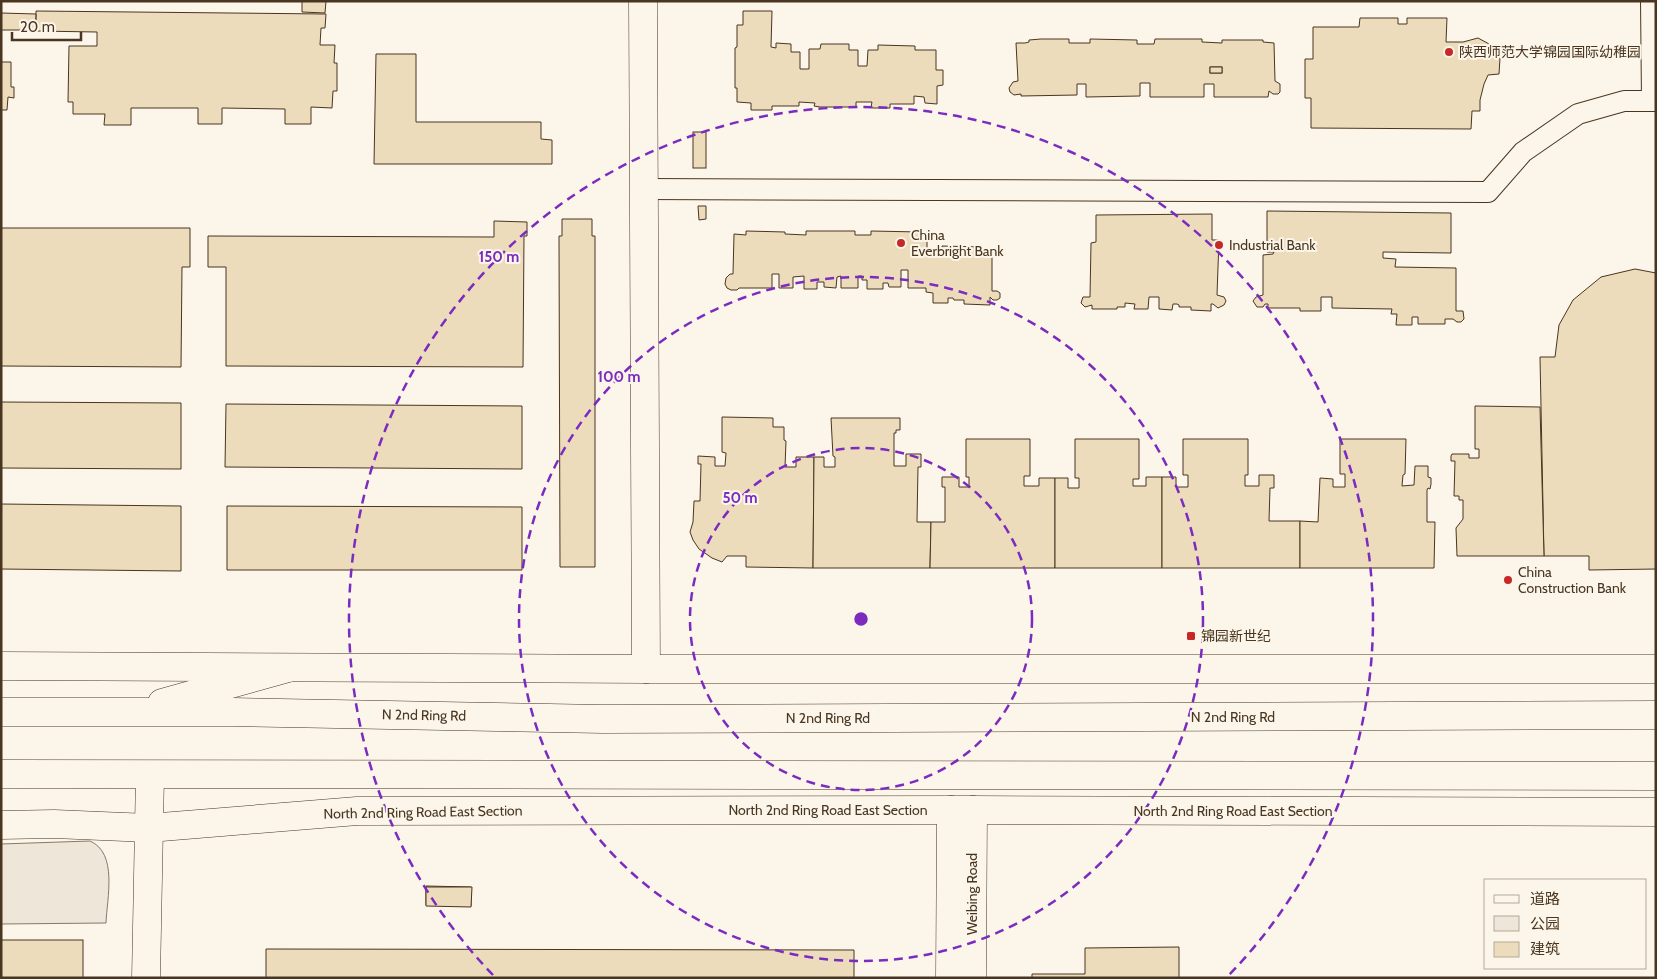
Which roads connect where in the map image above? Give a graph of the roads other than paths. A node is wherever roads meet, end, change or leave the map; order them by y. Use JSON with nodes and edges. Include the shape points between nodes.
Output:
{"nodes":[{"id":1,"x":643,"y":1,"type":"edge"},
{"id":2,"x":1651,"y":1,"type":"edge"},
{"id":3,"x":1654,"y":101,"type":"edge"},
{"id":4,"x":644,"y":189,"type":"junction"},
{"id":5,"x":1,"y":666,"type":"edge"},
{"id":6,"x":288,"y":668,"type":"junction"},
{"id":7,"x":646,"y":669,"type":"junction"},
{"id":8,"x":1656,"y":669,"type":"edge"},
{"id":9,"x":1,"y":696,"type":"edge"},
{"id":10,"x":1,"y":712,"type":"edge"},
{"id":11,"x":88,"y":712,"type":"junction"},
{"id":12,"x":128,"y":712,"type":"junction"},
{"id":13,"x":1656,"y":715,"type":"edge"},
{"id":14,"x":1,"y":774,"type":"edge"},
{"id":15,"x":120,"y":775,"type":"junction"},
{"id":16,"x":150,"y":775,"type":"junction"},
{"id":17,"x":1656,"y":776,"type":"edge"},
{"id":18,"x":1,"y":791,"type":"edge"},
{"id":19,"x":962,"y":810,"type":"junction"},
{"id":20,"x":1656,"y":812,"type":"edge"},
{"id":21,"x":1,"y":825,"type":"edge"},
{"id":22,"x":149,"y":828,"type":"junction"},
{"id":23,"x":146,"y":978,"type":"edge"},
{"id":24,"x":950,"y":978,"type":"edge"},
{"id":25,"x":972,"y":978,"type":"edge"}],
"edges":[{"from":1,"to":4,"type":"main road"},
{"from":2,"to":3,"type":"street"},
{"from":3,"to":4,"type":"street","via":[[1624,101],[1578,114],[1522,152],[1488,192]]},
{"from":4,"to":7,"type":"main road"},
{"from":5,"to":6,"type":"main road"},
{"from":6,"to":7,"type":"main road"},
{"from":6,"to":12,"type":"main road"},
{"from":7,"to":8,"type":"main road"},
{"from":9,"to":11,"type":"main road"},
{"from":10,"to":11,"type":"main road","name":"N 2nd Ring Rd"},
{"from":11,"to":12,"type":"main road","name":"N 2nd Ring Rd"},
{"from":12,"to":13,"type":"main road","name":"N 2nd Ring Rd","via":[[603,719]]},
{"from":14,"to":15,"type":"main road"},
{"from":15,"to":16,"type":"main road"},
{"from":15,"to":18,"type":"main road"},
{"from":16,"to":17,"type":"main road"},
{"from":16,"to":22,"type":"main road"},
{"from":19,"to":20,"type":"main road","name":"North 2nd Ring Road East Section"},
{"from":19,"to":22,"type":"main road","name":"North 2nd Ring Road East Section","via":[[357,811]]},
{"from":19,"to":24,"type":"main road","name":"Weibing Road"},
{"from":19,"to":25,"type":"main road","name":"Weibing Road"},
{"from":21,"to":22,"type":"main road","name":"North 2nd Ring Road East Section"},
{"from":22,"to":23,"type":"main road"}]}
